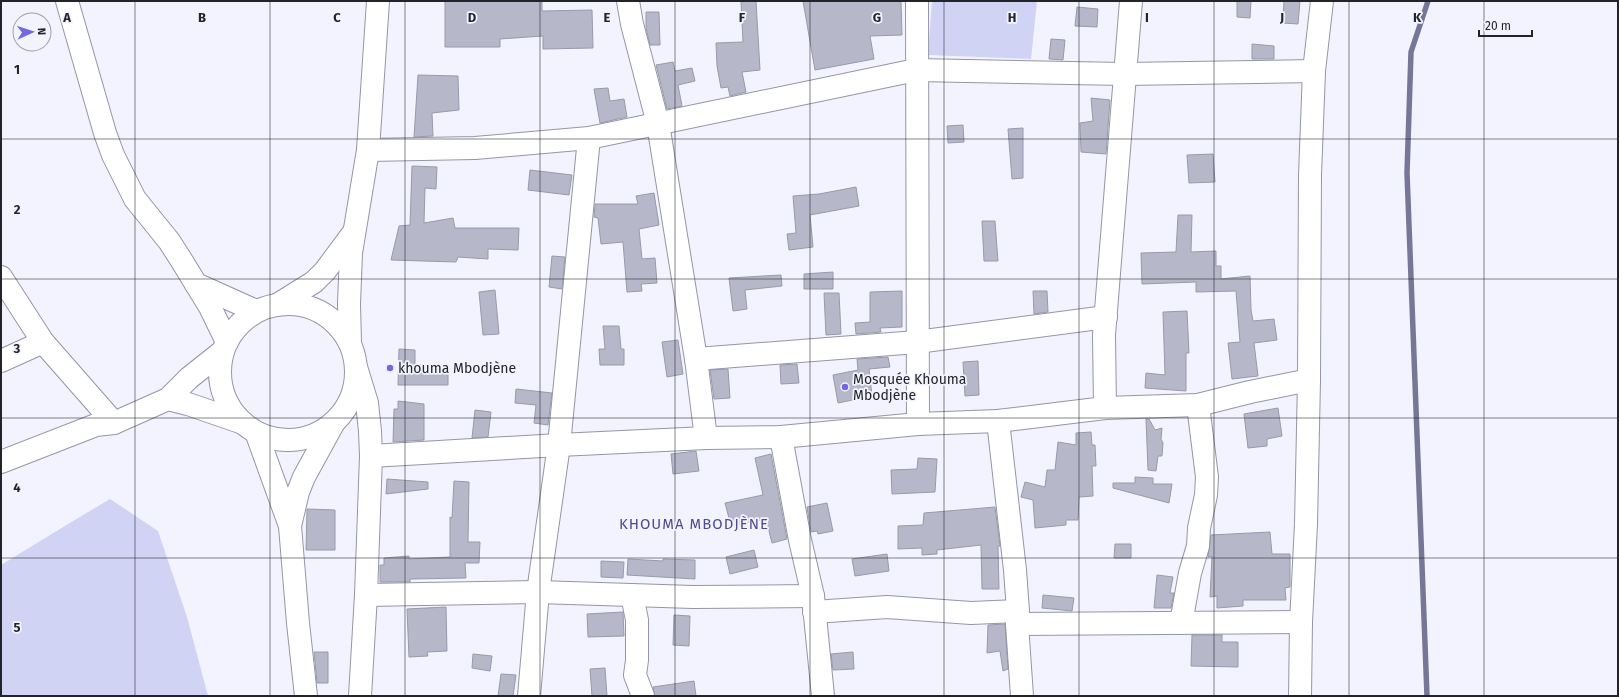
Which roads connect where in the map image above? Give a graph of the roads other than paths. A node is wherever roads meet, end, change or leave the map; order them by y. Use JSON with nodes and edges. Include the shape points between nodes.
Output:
{"nodes":[{"id":1,"x":67,"y":1,"type":"edge"},
{"id":2,"x":378,"y":1,"type":"edge"},
{"id":3,"x":628,"y":1,"type":"edge"},
{"id":4,"x":917,"y":1,"type":"edge"},
{"id":5,"x":1131,"y":1,"type":"edge"},
{"id":6,"x":1322,"y":1,"type":"edge"},
{"id":7,"x":916,"y":70,"type":"junction"},
{"id":8,"x":1314,"y":71,"type":"junction"},
{"id":9,"x":1124,"y":74,"type":"junction"},
{"id":10,"x":658,"y":124,"type":"junction"},
{"id":11,"x":589,"y":138,"type":"junction"},
{"id":12,"x":368,"y":150,"type":"junction"},
{"id":13,"x":354,"y":231,"type":"junction"},
{"id":14,"x":1,"y":277,"type":"edge"},
{"id":15,"x":196,"y":284,"type":"junction"},
{"id":16,"x":277,"y":304,"type":"junction"},
{"id":17,"x":256,"y":311,"type":"junction"},
{"id":18,"x":1106,"y":317,"type":"junction"},
{"id":19,"x":43,"y":342,"type":"junction"},
{"id":20,"x":917,"y":342,"type":"junction"},
{"id":21,"x":350,"y":343,"type":"junction"},
{"id":22,"x":225,"y":346,"type":"junction"},
{"id":23,"x":696,"y":359,"type":"junction"},
{"id":24,"x":1,"y":361,"type":"edge"},
{"id":25,"x":356,"y":366,"type":"junction"},
{"id":26,"x":1309,"y":380,"type":"junction"},
{"id":27,"x":168,"y":400,"type":"junction"},
{"id":28,"x":1198,"y":405,"type":"junction"},
{"id":29,"x":1105,"y":408,"type":"junction"},
{"id":30,"x":998,"y":421,"type":"junction"},
{"id":31,"x":335,"y":422,"type":"junction"},
{"id":32,"x":114,"y":423,"type":"junction"},
{"id":33,"x":918,"y":424,"type":"junction"},
{"id":34,"x":250,"y":428,"type":"junction"},
{"id":35,"x":781,"y":437,"type":"junction"},
{"id":36,"x":706,"y":438,"type":"junction"},
{"id":37,"x":558,"y":445,"type":"junction"},
{"id":38,"x":371,"y":456,"type":"junction"},
{"id":39,"x":1,"y":462,"type":"edge"},
{"id":40,"x":290,"y":526,"type":"junction"},
{"id":41,"x":538,"y":592,"type":"junction"},
{"id":42,"x":366,"y":595,"type":"junction"},
{"id":43,"x":632,"y":595,"type":"junction"},
{"id":44,"x":814,"y":604,"type":"junction"},
{"id":45,"x":1017,"y":618,"type":"junction"},
{"id":46,"x":1301,"y":622,"type":"junction"},
{"id":47,"x":1181,"y":623,"type":"junction"},
{"id":48,"x":306,"y":696,"type":"edge"},
{"id":49,"x":360,"y":696,"type":"edge"},
{"id":50,"x":529,"y":696,"type":"edge"},
{"id":51,"x":643,"y":696,"type":"edge"},
{"id":52,"x":823,"y":696,"type":"edge"},
{"id":53,"x":1022,"y":696,"type":"edge"},
{"id":54,"x":1300,"y":696,"type":"edge"}],
"edges":[{"from":1,"to":15,"type":"street","via":[[113,155],[135,199],[169,241]]},
{"from":2,"to":12,"type":"street"},
{"from":3,"to":10,"type":"street"},
{"from":4,"to":7,"type":"street"},
{"from":5,"to":9,"type":"street"},
{"from":6,"to":8,"type":"street"},
{"from":7,"to":9,"type":"street"},
{"from":7,"to":10,"type":"street"},
{"from":7,"to":20,"type":"street"},
{"from":8,"to":9,"type":"street"},
{"from":8,"to":26,"type":"street","via":[[1309,238]]},
{"from":9,"to":18,"type":"street"},
{"from":10,"to":11,"type":"street"},
{"from":10,"to":23,"type":"street"},
{"from":11,"to":12,"type":"street","via":[[475,148]]},
{"from":11,"to":37,"type":"street"},
{"from":12,"to":13,"type":"street"},
{"from":13,"to":16,"type":"street","via":[[314,282]]},
{"from":13,"to":21,"type":"street","via":[[350,285]]},
{"from":14,"to":19,"type":"street"},
{"from":15,"to":17,"type":"street"},
{"from":15,"to":22,"type":"street"},
{"from":16,"to":17,"type":"street"},
{"from":16,"to":21,"type":"street","via":[[299,304],[320,312],[337,325]]},
{"from":17,"to":22,"type":"street","via":[[239,324]]},
{"from":18,"to":20,"type":"street"},
{"from":18,"to":29,"type":"street"},
{"from":19,"to":24,"type":"street"},
{"from":19,"to":32,"type":"street"},
{"from":20,"to":23,"type":"street"},
{"from":20,"to":33,"type":"street"},
{"from":21,"to":25,"type":"street"},
{"from":22,"to":27,"type":"street"},
{"from":22,"to":34,"type":"street","via":[[220,371],[223,390],[230,408]]},
{"from":23,"to":36,"type":"street"},
{"from":25,"to":31,"type":"street","via":[[352,393],[347,406]]},
{"from":25,"to":38,"type":"street","via":[[367,403]]},
{"from":26,"to":28,"type":"street"},
{"from":26,"to":46,"type":"street"},
{"from":27,"to":32,"type":"street"},
{"from":27,"to":34,"type":"street","via":[[194,406]]},
{"from":28,"to":29,"type":"street"},
{"from":28,"to":47,"type":"street","via":[[1207,477],[1206,495]]},
{"from":29,"to":30,"type":"street"},
{"from":30,"to":33,"type":"street"},
{"from":30,"to":45,"type":"street"},
{"from":31,"to":34,"type":"street","via":[[311,436],[283,440]]},
{"from":31,"to":40,"type":"street","via":[[304,477]]},
{"from":32,"to":39,"type":"street","via":[[96,425]]},
{"from":33,"to":35,"type":"street"},
{"from":34,"to":40,"type":"street"},
{"from":35,"to":36,"type":"street"},
{"from":35,"to":44,"type":"street"},
{"from":36,"to":37,"type":"street"},
{"from":37,"to":38,"type":"street"},
{"from":37,"to":41,"type":"street"},
{"from":38,"to":42,"type":"street"},
{"from":40,"to":48,"type":"street"},
{"from":41,"to":42,"type":"street"},
{"from":41,"to":43,"type":"street"},
{"from":41,"to":50,"type":"street"},
{"from":42,"to":49,"type":"street"},
{"from":43,"to":44,"type":"street","via":[[758,598]]},
{"from":43,"to":51,"type":"street","via":[[637,620],[635,675]]},
{"from":44,"to":45,"type":"street","via":[[887,607]]},
{"from":44,"to":52,"type":"street"},
{"from":45,"to":47,"type":"street"},
{"from":45,"to":53,"type":"street"},
{"from":46,"to":47,"type":"street"},
{"from":46,"to":54,"type":"street"}]}
